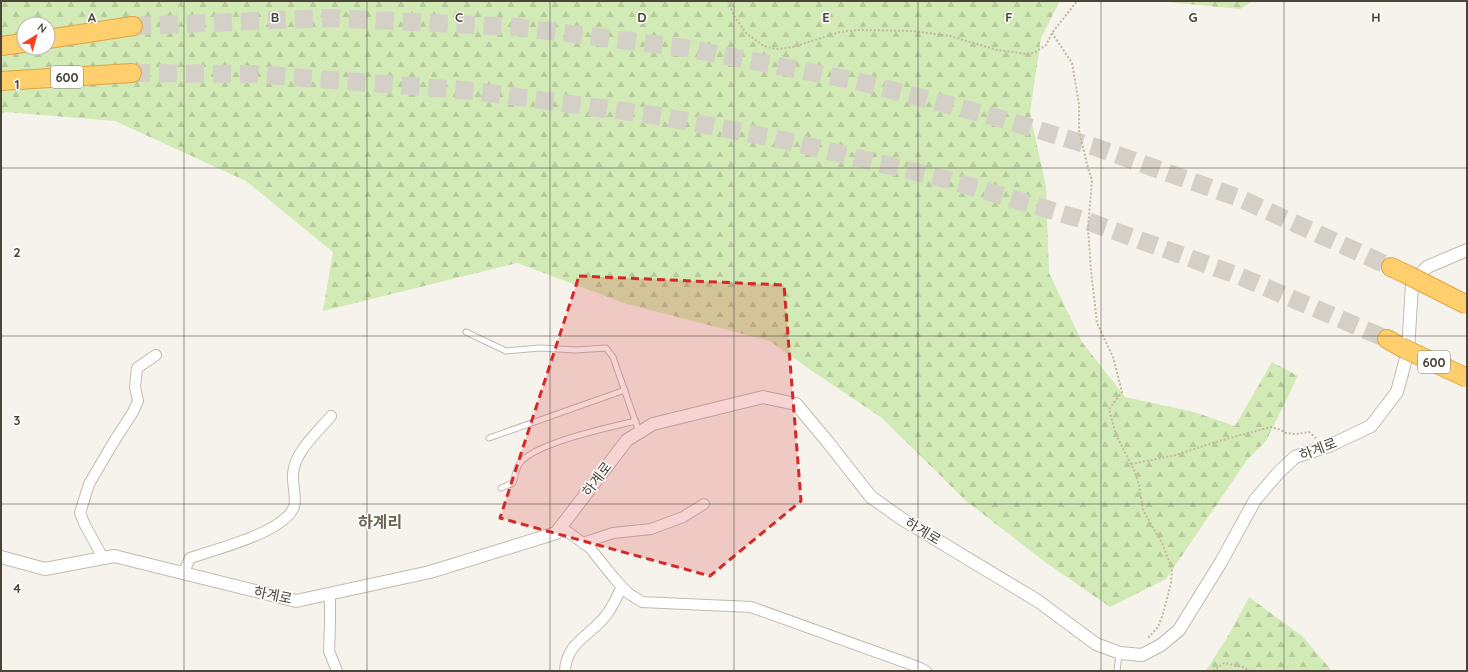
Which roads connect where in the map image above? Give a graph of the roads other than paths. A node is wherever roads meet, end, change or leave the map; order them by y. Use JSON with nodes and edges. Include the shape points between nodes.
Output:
{"nodes":[{"id":1,"x":133,"y":26,"type":"tunnel mouth"},
{"id":2,"x":56,"y":38,"type":"edge"},
{"id":3,"x":16,"y":43,"type":"edge"},
{"id":4,"x":1,"y":46,"type":"edge"},
{"id":5,"x":132,"y":73,"type":"tunnel mouth"},
{"id":6,"x":1,"y":80,"type":"edge"},
{"id":7,"x":1467,"y":250,"type":"edge"},
{"id":8,"x":1391,"y":267,"type":"tunnel mouth"},
{"id":9,"x":1467,"y":305,"type":"edge"},
{"id":10,"x":466,"y":332,"type":"dead end"},
{"id":11,"x":1394,"y":343,"type":"tunnel mouth"},
{"id":12,"x":156,"y":355,"type":"dead end"},
{"id":13,"x":1467,"y":378,"type":"edge"},
{"id":14,"x":625,"y":390,"type":"junction"},
{"id":15,"x":331,"y":416,"type":"dead end"},
{"id":16,"x":637,"y":427,"type":"junction"},
{"id":17,"x":489,"y":438,"type":"dead end"},
{"id":18,"x":501,"y":488,"type":"dead end"},
{"id":19,"x":704,"y":504,"type":"dead end"},
{"id":20,"x":561,"y":527,"type":"junction"},
{"id":21,"x":583,"y":543,"type":"junction"},
{"id":22,"x":1,"y":557,"type":"edge"},
{"id":23,"x":103,"y":558,"type":"junction"},
{"id":24,"x":183,"y":574,"type":"junction"},
{"id":25,"x":622,"y":586,"type":"junction"},
{"id":26,"x":330,"y":594,"type":"junction"},
{"id":27,"x":1120,"y":653,"type":"junction"},
{"id":28,"x":337,"y":671,"type":"edge"},
{"id":29,"x":566,"y":671,"type":"edge"},
{"id":30,"x":926,"y":671,"type":"edge"},
{"id":31,"x":1117,"y":671,"type":"edge"}],
"edges":[{"from":1,"to":2,"type":"highway"},
{"from":3,"to":4,"type":"highway"},
{"from":5,"to":6,"type":"highway","number":"600"},
{"from":7,"to":27,"type":"street","name":"하계로","via":[[1427,267],[1412,284],[1408,351],[1397,392],[1371,426],[1323,448],[1295,456],[1255,500],[1179,630],[1161,645],[1142,655]]},
{"from":8,"to":9,"type":"highway","bridge":true},
{"from":10,"to":14,"type":"lane","via":[[506,351],[606,348],[613,357]]},
{"from":11,"to":13,"type":"highway","number":"600","bridge":true},
{"from":12,"to":23,"type":"street","via":[[137,368],[135,387],[138,401],[89,484],[80,513]]},
{"from":14,"to":16,"type":"lane"},
{"from":14,"to":17,"type":"lane"},
{"from":15,"to":24,"type":"street","via":[[300,452],[293,473],[295,506],[287,517],[262,533],[190,558]]},
{"from":16,"to":18,"type":"lane","via":[[608,427],[530,454],[520,463],[513,483]]},
{"from":16,"to":20,"type":"street","name":"하계로"},
{"from":16,"to":27,"type":"street","name":"하계로","via":[[763,397],[796,404],[871,497],[902,519],[1038,601],[1096,644]]},
{"from":19,"to":21,"type":"street","via":[[683,517],[651,528],[613,534]]},
{"from":20,"to":21,"type":"street"},
{"from":20,"to":26,"type":"street","name":"하계로","via":[[556,533],[430,572]]},
{"from":21,"to":25,"type":"street"},
{"from":22,"to":23,"type":"street","name":"하계로","via":[[45,569]]},
{"from":23,"to":24,"type":"street","name":"하계로","via":[[114,556]]},
{"from":24,"to":26,"type":"street","name":"하계로","via":[[296,601]]},
{"from":25,"to":29,"type":"street","via":[[607,614],[572,648]]},
{"from":25,"to":30,"type":"street","via":[[642,602],[750,607]]},
{"from":26,"to":28,"type":"street","via":[[328,651]]},
{"from":27,"to":31,"type":"lane"}]}
